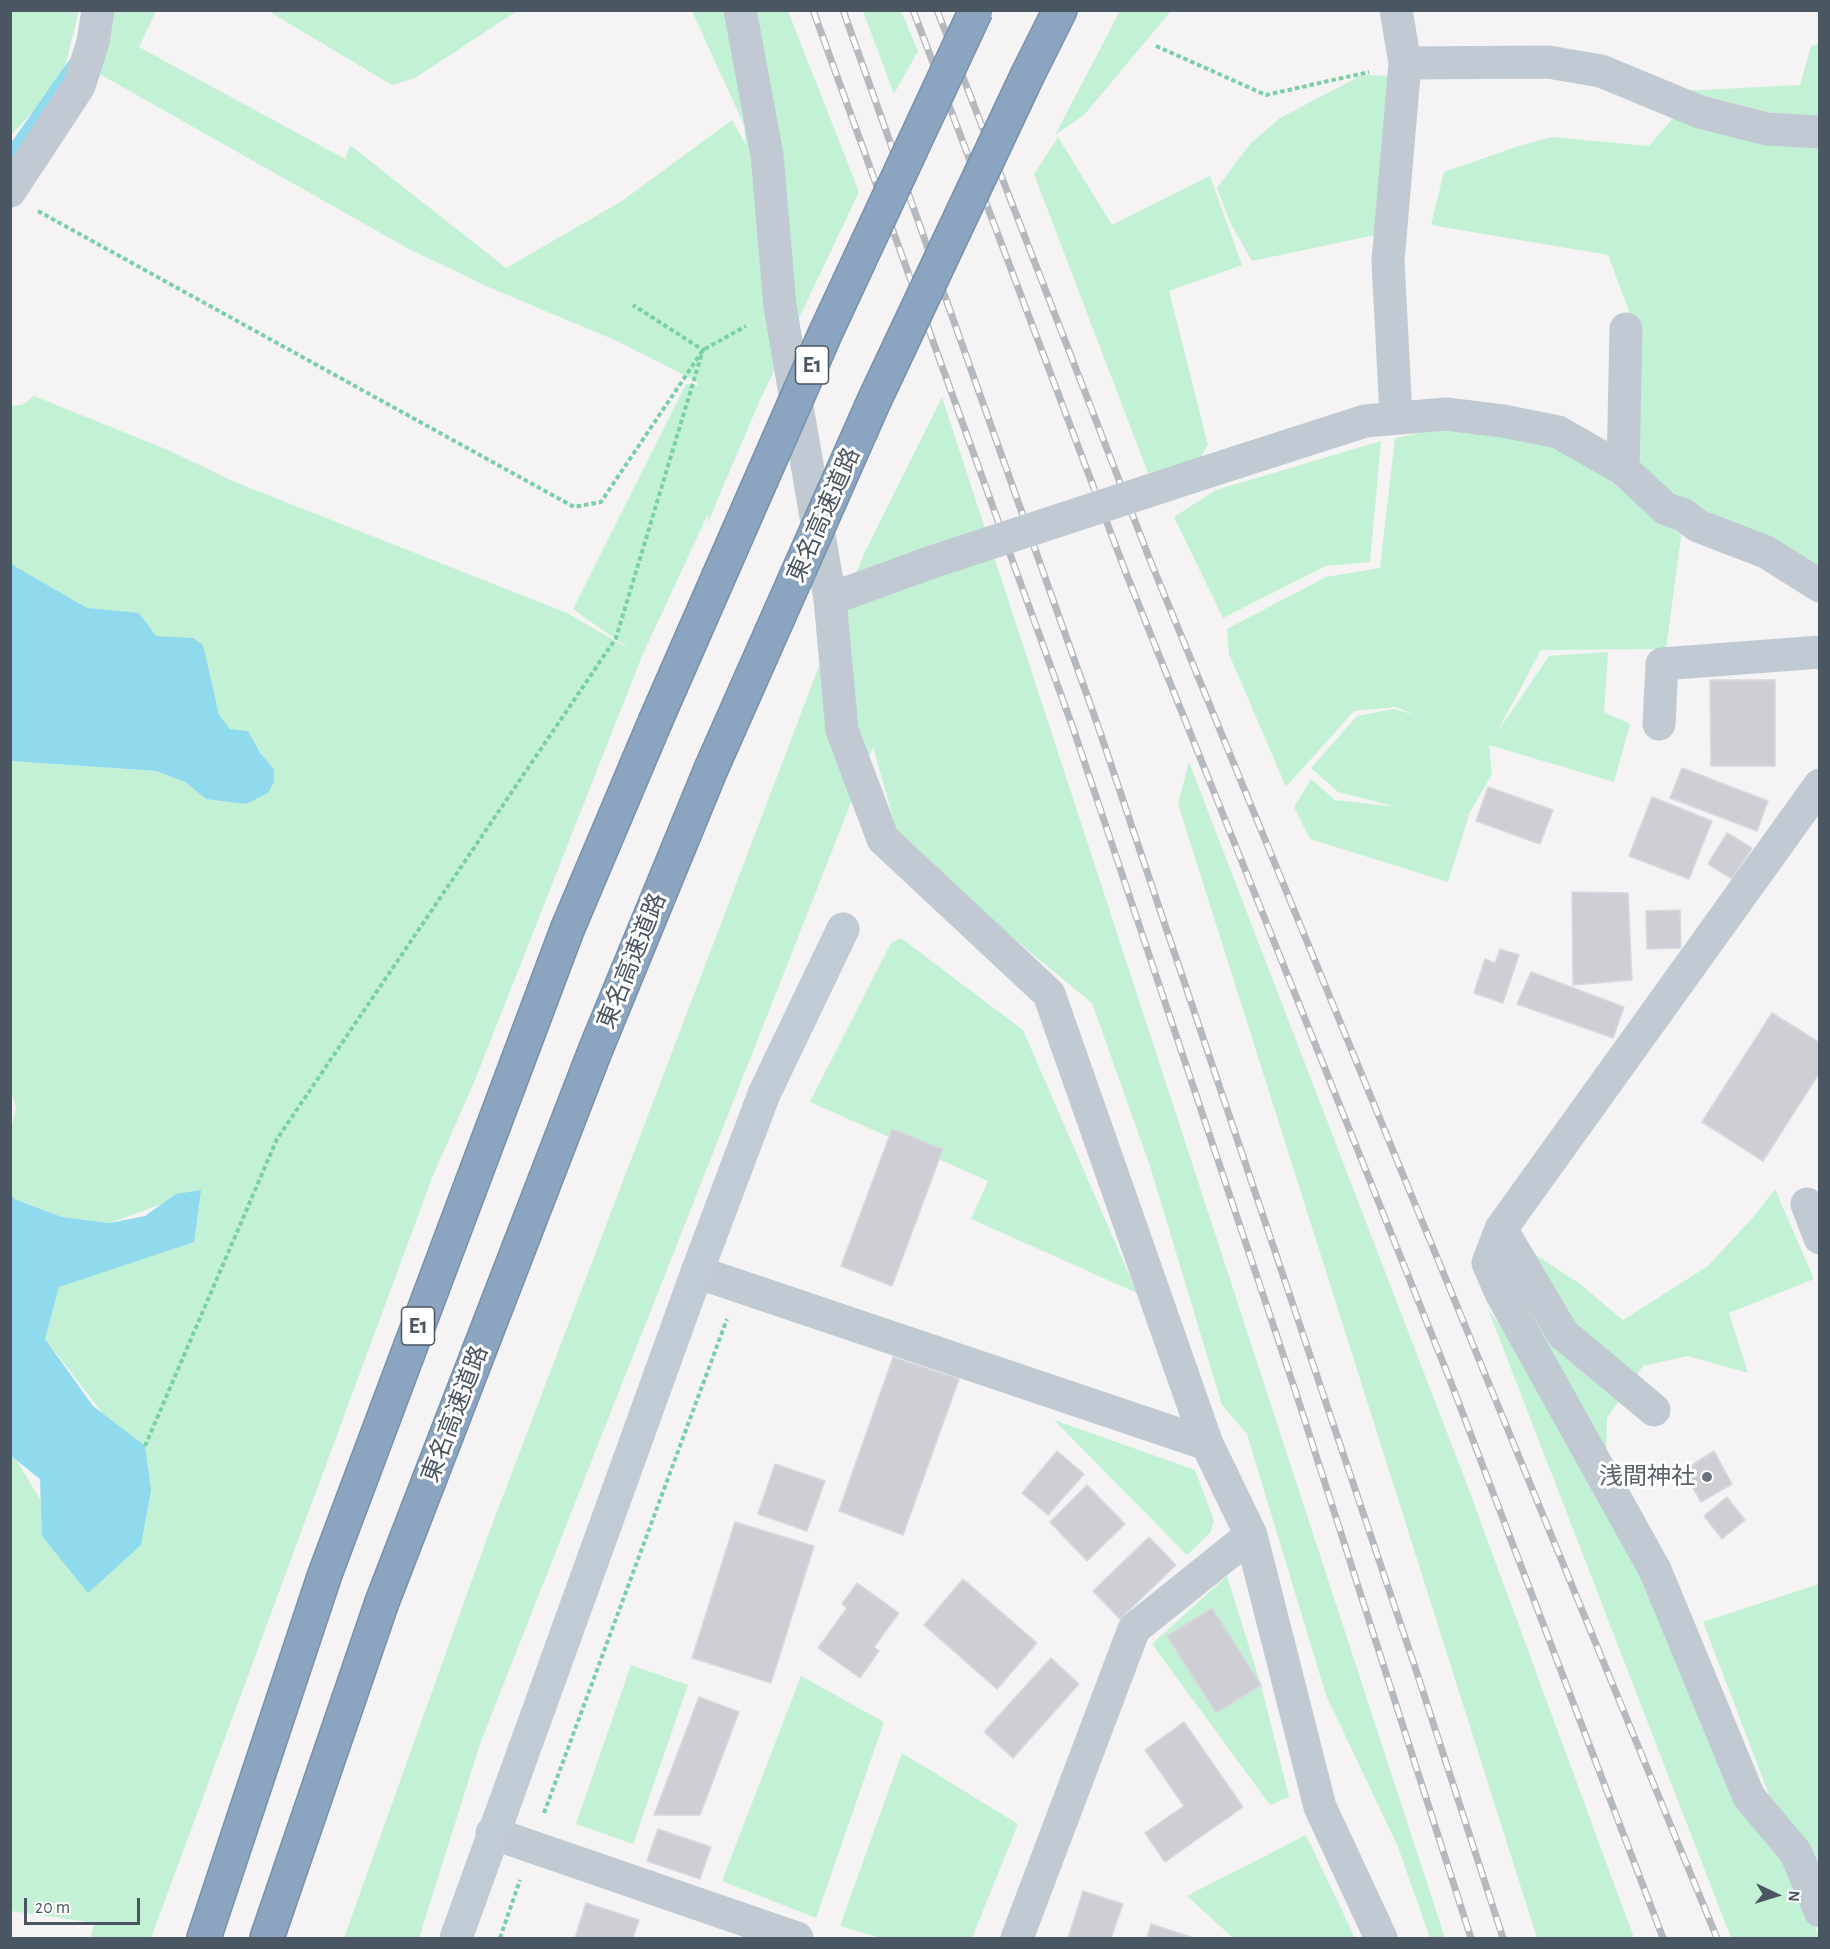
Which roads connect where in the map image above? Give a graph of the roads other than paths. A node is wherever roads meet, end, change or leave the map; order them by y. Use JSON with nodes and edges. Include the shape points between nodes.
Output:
{"nodes":[{"id":1,"x":98,"y":10,"type":"edge"},
{"id":2,"x":740,"y":10,"type":"edge"},
{"id":3,"x":976,"y":10,"type":"edge"},
{"id":4,"x":1060,"y":10,"type":"edge"},
{"id":5,"x":1396,"y":10,"type":"edge"},
{"id":6,"x":1405,"y":63,"type":"junction"},
{"id":7,"x":1820,"y":132,"type":"edge"},
{"id":8,"x":21,"y":199,"type":"edge"},
{"id":9,"x":1626,"y":329,"type":"dead end"},
{"id":10,"x":1396,"y":416,"type":"junction"},
{"id":11,"x":1623,"y":469,"type":"junction"},
{"id":12,"x":1820,"y":586,"type":"edge"},
{"id":13,"x":830,"y":598,"type":"junction"},
{"id":14,"x":1820,"y":652,"type":"edge"},
{"id":15,"x":1659,"y":724,"type":"dead end"},
{"id":16,"x":1820,"y":785,"type":"edge"},
{"id":17,"x":843,"y":929,"type":"dead end"},
{"id":18,"x":1807,"y":1204,"type":"dead end"},
{"id":19,"x":1501,"y":1229,"type":"junction"},
{"id":20,"x":1820,"y":1238,"type":"edge"},
{"id":21,"x":697,"y":1272,"type":"junction"},
{"id":22,"x":1654,"y":1410,"type":"dead end"},
{"id":23,"x":1207,"y":1444,"type":"junction"},
{"id":24,"x":1251,"y":1535,"type":"junction"},
{"id":25,"x":492,"y":1833,"type":"junction"},
{"id":26,"x":1820,"y":1911,"type":"edge"},
{"id":27,"x":204,"y":1938,"type":"edge"},
{"id":28,"x":267,"y":1938,"type":"edge"},
{"id":29,"x":456,"y":1938,"type":"edge"},
{"id":30,"x":797,"y":1938,"type":"edge"},
{"id":31,"x":1017,"y":1938,"type":"edge"},
{"id":32,"x":1381,"y":1938,"type":"edge"}],
"edges":[{"from":1,"to":8,"type":"street","via":[[79,86]]},
{"from":2,"to":13,"type":"street","via":[[767,155],[780,306]]},
{"from":3,"to":27,"type":"highway","number":"E1","bridge":true,"via":[[825,334],[567,930],[329,1563]]},
{"from":4,"to":28,"type":"highway","name":"東名高速道路","bridge":true,"via":[[874,401],[711,769],[595,1051],[386,1591]]},
{"from":5,"to":6,"type":"street"},
{"from":6,"to":7,"type":"street","via":[[1548,62],[1580,67],[1601,71],[1700,112],[1767,129]]},
{"from":6,"to":10,"type":"street","via":[[1388,261]]},
{"from":9,"to":11,"type":"street"},
{"from":10,"to":11,"type":"street","via":[[1446,414],[1557,432]]},
{"from":10,"to":13,"type":"street","bridge":true,"via":[[1365,421]]},
{"from":11,"to":12,"type":"street","via":[[1666,509],[1766,552]]},
{"from":13,"to":23,"type":"street","via":[[842,730],[883,838],[1049,994]]},
{"from":14,"to":15,"type":"street","via":[[1662,664]]},
{"from":16,"to":19,"type":"street"},
{"from":17,"to":21,"type":"street","via":[[764,1094]]},
{"from":18,"to":20,"type":"street"},
{"from":19,"to":22,"type":"street","via":[[1563,1334]]},
{"from":19,"to":26,"type":"street","via":[[1488,1263],[1501,1293],[1654,1570],[1749,1797],[1796,1853]]},
{"from":21,"to":23,"type":"street"},
{"from":21,"to":25,"type":"street"},
{"from":23,"to":24,"type":"street"},
{"from":24,"to":31,"type":"street","via":[[1134,1629]]},
{"from":24,"to":32,"type":"street","via":[[1320,1807]]},
{"from":25,"to":29,"type":"street"},
{"from":25,"to":30,"type":"street"}]}
